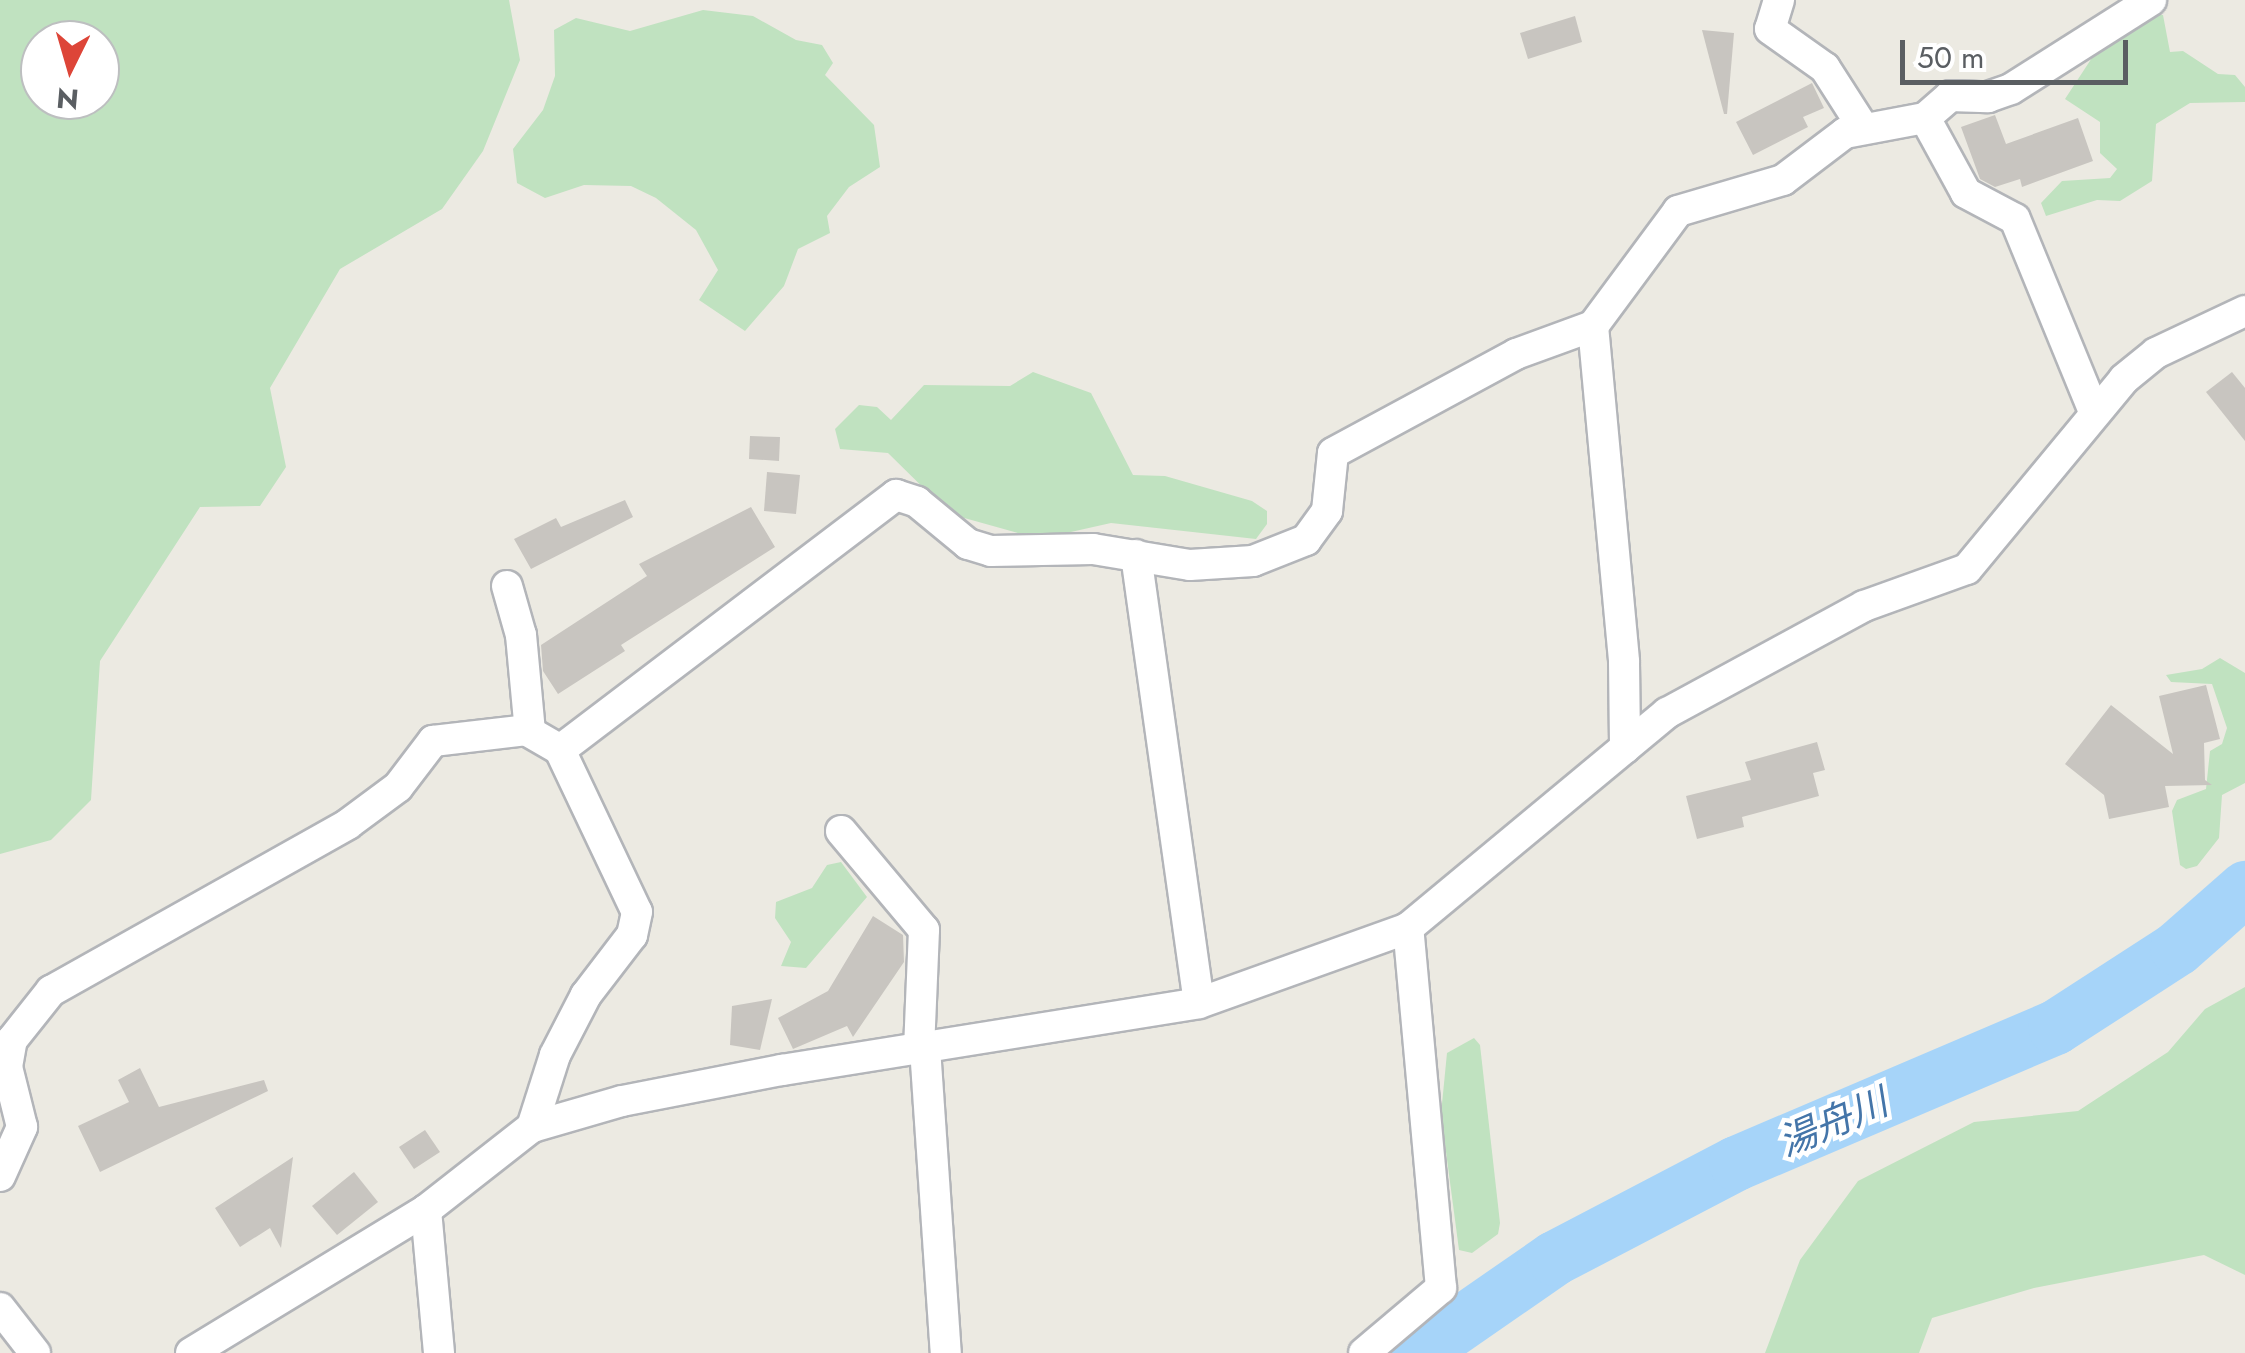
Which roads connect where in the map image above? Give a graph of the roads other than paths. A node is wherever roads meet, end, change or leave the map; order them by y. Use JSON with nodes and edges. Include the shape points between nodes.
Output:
{"nodes":[{"id":1,"x":1779,"y":0,"type":"edge"},
{"id":2,"x":2151,"y":0,"type":"edge"},
{"id":3,"x":1925,"y":118,"type":"junction"},
{"id":4,"x":1864,"y":128,"type":"junction"},
{"id":5,"x":2245,"y":310,"type":"edge"},
{"id":6,"x":1593,"y":326,"type":"junction"},
{"id":7,"x":2094,"y":409,"type":"junction"},
{"id":8,"x":1136,"y":555,"type":"junction"},
{"id":9,"x":508,"y":586,"type":"dead end"},
{"id":10,"x":530,"y":722,"type":"junction"},
{"id":11,"x":1625,"y":748,"type":"junction"},
{"id":12,"x":560,"y":750,"type":"junction"},
{"id":13,"x":841,"y":831,"type":"dead end"},
{"id":14,"x":1408,"y":928,"type":"junction"},
{"id":15,"x":1199,"y":1003,"type":"junction"},
{"id":16,"x":922,"y":1048,"type":"junction"},
{"id":17,"x":532,"y":1126,"type":"junction"},
{"id":18,"x":0,"y":1176,"type":"edge"},
{"id":19,"x":426,"y":1210,"type":"junction"},
{"id":20,"x":0,"y":1308,"type":"edge"},
{"id":21,"x":35,"y":1353,"type":"edge"},
{"id":22,"x":191,"y":1353,"type":"edge"},
{"id":23,"x":438,"y":1353,"type":"edge"},
{"id":24,"x":946,"y":1353,"type":"edge"},
{"id":25,"x":1364,"y":1353,"type":"edge"}],
"edges":[{"from":1,"to":4,"type":"street","via":[[1770,28],[1825,68]]},
{"from":2,"to":3,"type":"street","via":[[2028,81],[1988,97],[1950,96]]},
{"from":3,"to":4,"type":"street"},
{"from":3,"to":7,"type":"street","via":[[1966,193],[2015,219]]},
{"from":4,"to":6,"type":"street","via":[[1821,146],[1782,180],[1678,211]]},
{"from":5,"to":7,"type":"street","via":[[2156,353]]},
{"from":6,"to":8,"type":"street","via":[[1516,354],[1334,453],[1327,512],[1306,540],[1253,561],[1190,564]]},
{"from":6,"to":11,"type":"street","via":[[1624,662]]},
{"from":7,"to":11,"type":"street","via":[[1967,568],[1864,606],[1667,713]]},
{"from":8,"to":12,"type":"street","via":[[992,551],[968,544],[917,502],[896,495]]},
{"from":8,"to":15,"type":"street"},
{"from":9,"to":10,"type":"street"},
{"from":10,"to":12,"type":"street"},
{"from":10,"to":18,"type":"street","via":[[433,741],[398,787],[348,824],[51,991],[12,1040],[8,1068],[22,1127]]},
{"from":11,"to":14,"type":"street"},
{"from":12,"to":17,"type":"street","via":[[637,912],[632,935],[586,995],[554,1056]]},
{"from":13,"to":16,"type":"street","via":[[924,930]]},
{"from":14,"to":15,"type":"street"},
{"from":14,"to":25,"type":"street","via":[[1441,1288]]},
{"from":15,"to":16,"type":"street"},
{"from":16,"to":17,"type":"street","via":[[622,1101]]},
{"from":16,"to":24,"type":"street"},
{"from":17,"to":19,"type":"street"},
{"from":19,"to":22,"type":"street"},
{"from":19,"to":23,"type":"street"},
{"from":20,"to":21,"type":"street"}]}
